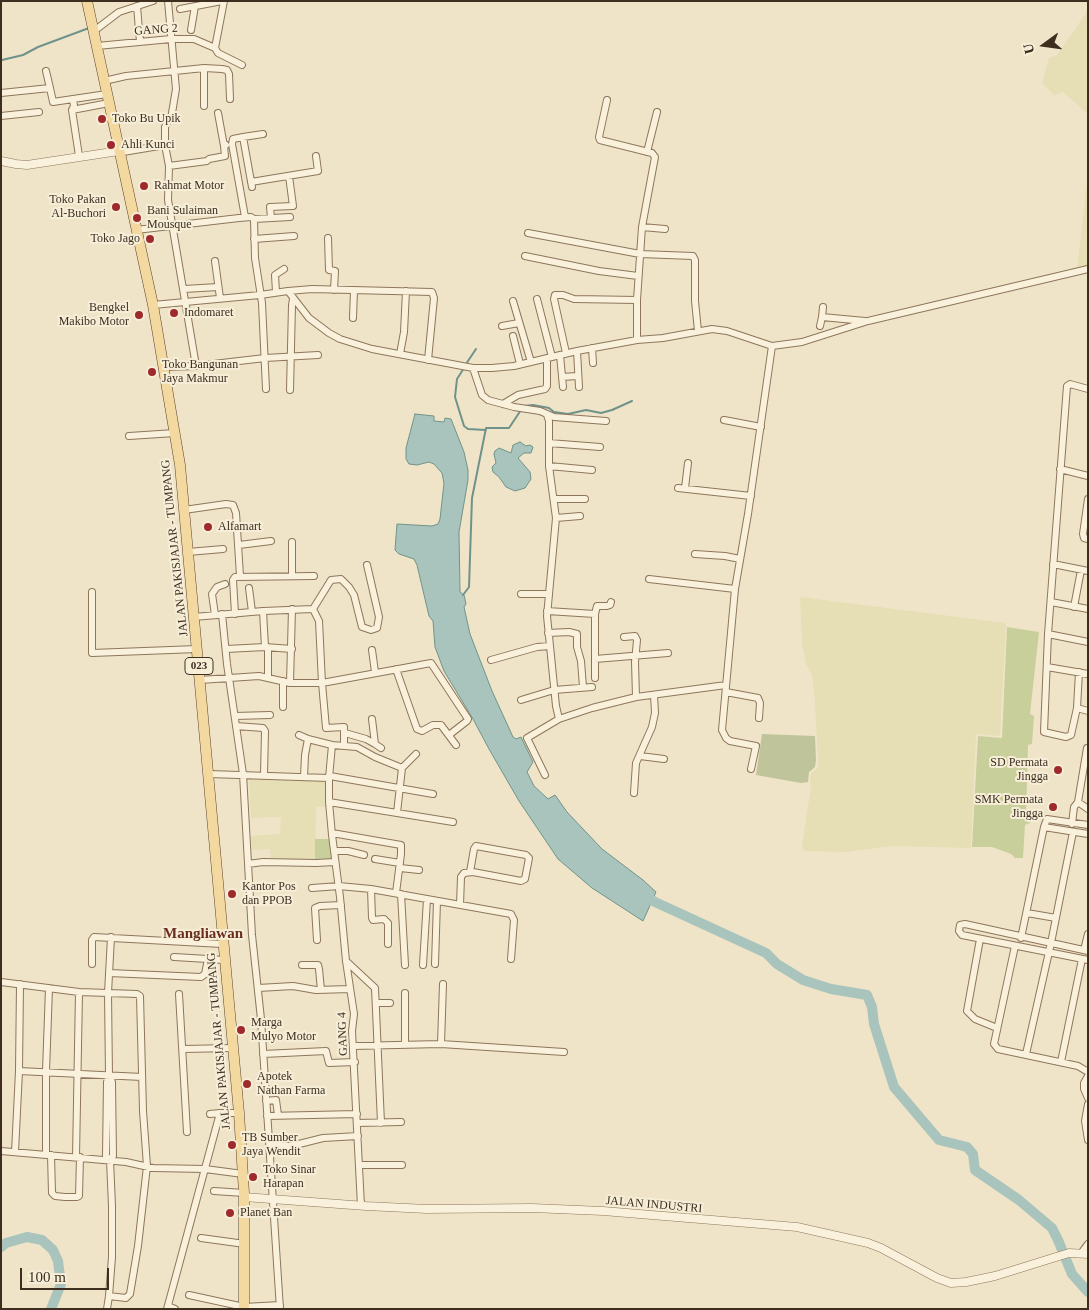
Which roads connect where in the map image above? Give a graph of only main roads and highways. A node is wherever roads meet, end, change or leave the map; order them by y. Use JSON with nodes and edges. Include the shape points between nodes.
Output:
{"nodes":[{"id":1,"x":87,"y":1,"type":"edge"},
{"id":2,"x":244,"y":1308,"type":"edge"}],
"edges":[{"from":1,"to":2,"type":"main road","name":"JALAN PAKISJAJAR - TUMPANG","number":"023","via":[[153,305],[175,433],[239,1113],[244,1195]]}]}
